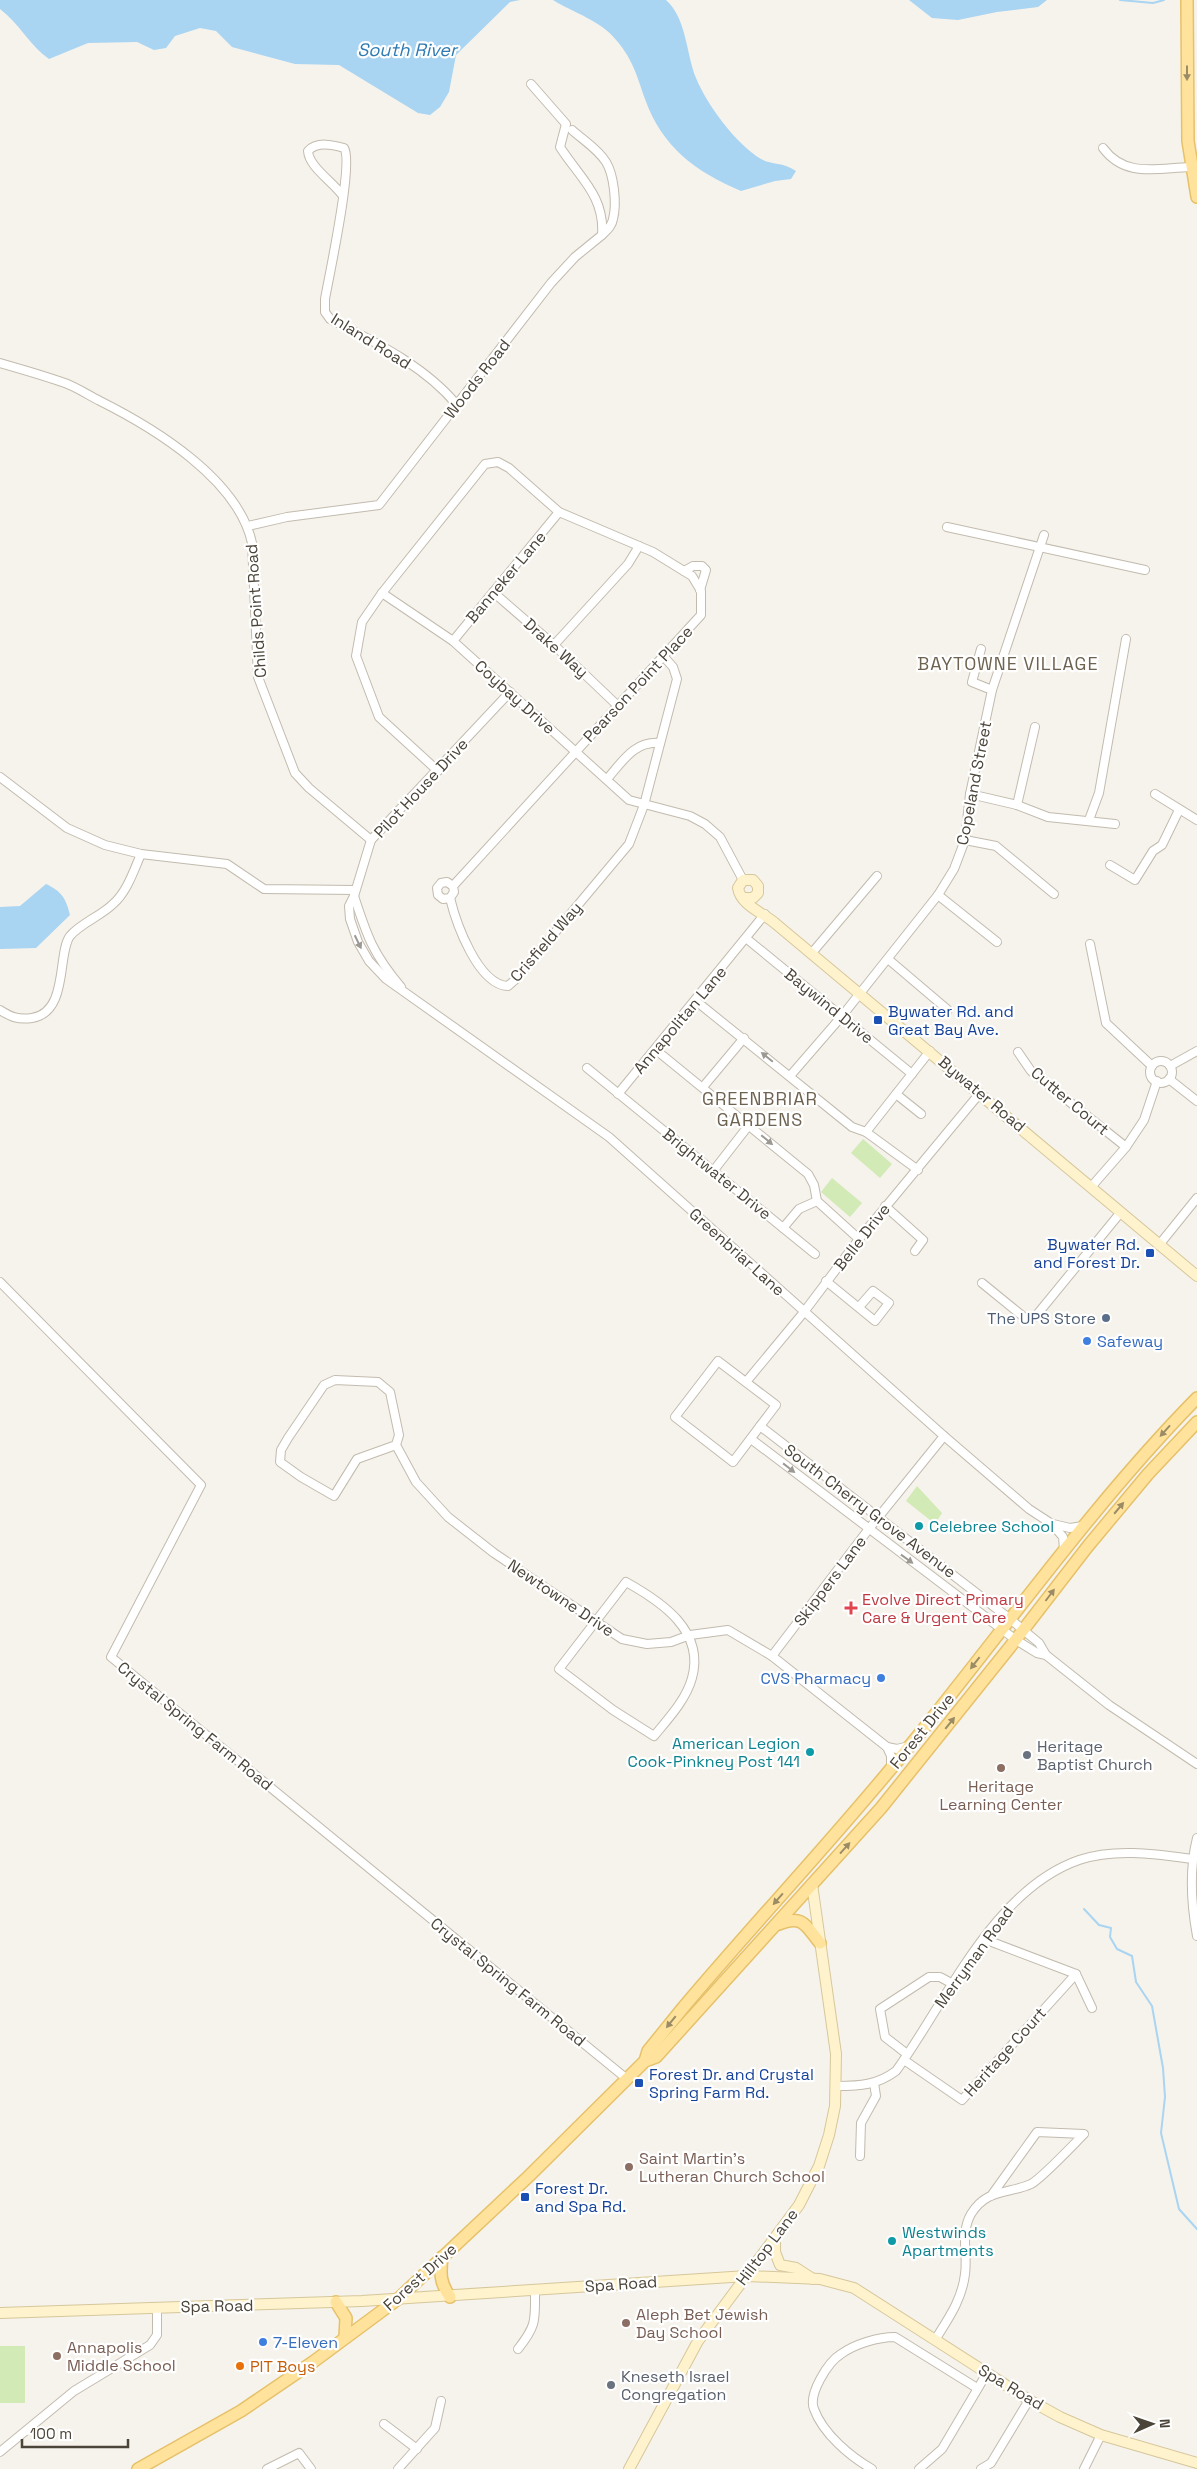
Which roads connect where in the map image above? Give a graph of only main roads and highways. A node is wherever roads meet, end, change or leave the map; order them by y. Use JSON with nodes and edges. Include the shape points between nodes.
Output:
{"nodes":[{"id":1,"x":1187,"y":0,"type":"edge"},
{"id":2,"x":1197,"y":197,"type":"edge"},
{"id":3,"x":1197,"y":1398,"type":"edge"},
{"id":4,"x":1197,"y":1422,"type":"edge"},
{"id":5,"x":810,"y":1862,"type":"junction"},
{"id":6,"x":812,"y":1884,"type":"junction"},
{"id":7,"x":775,"y":1925,"type":"junction"},
{"id":8,"x":820,"y":1943,"type":"road end"},
{"id":9,"x":645,"y":2061,"type":"junction"},
{"id":10,"x":442,"y":2257,"type":"junction"},
{"id":11,"x":450,"y":2297,"type":"road end"},
{"id":12,"x":336,"y":2302,"type":"road end"},
{"id":13,"x":345,"y":2337,"type":"junction"},
{"id":14,"x":142,"y":2468,"type":"edge"}],
"edges":[{"from":1,"to":2,"type":"main road","one_way":true,"via":[[1187,114],[1190,167]]},
{"from":3,"to":5,"type":"main road","name":"Forest Drive","one_way":true,"via":[[1083,1526],[910,1746]]},
{"from":6,"to":4,"type":"main road","name":"Forest Drive","one_way":true,"via":[[881,1808],[1088,1546]]},
{"from":5,"to":6,"type":"main road"},
{"from":5,"to":9,"type":"main road","name":"Forest Drive","one_way":true,"via":[[672,2020],[648,2051]]},
{"from":6,"to":7,"type":"main road","name":"Forest Drive"},
{"from":7,"to":8,"type":"main road","via":[[792,1918],[800,1920]]},
{"from":7,"to":9,"type":"main road","name":"Forest Drive","via":[[656,2057]]},
{"from":9,"to":10,"type":"main road","name":"Forest Drive"},
{"from":10,"to":11,"type":"main road","via":[[442,2286]]},
{"from":10,"to":13,"type":"main road","name":"Forest Drive","via":[[398,2299]]},
{"from":12,"to":13,"type":"main road","via":[[346,2318]]},
{"from":13,"to":14,"type":"main road","name":"Forest Drive","via":[[241,2411]]}]}
